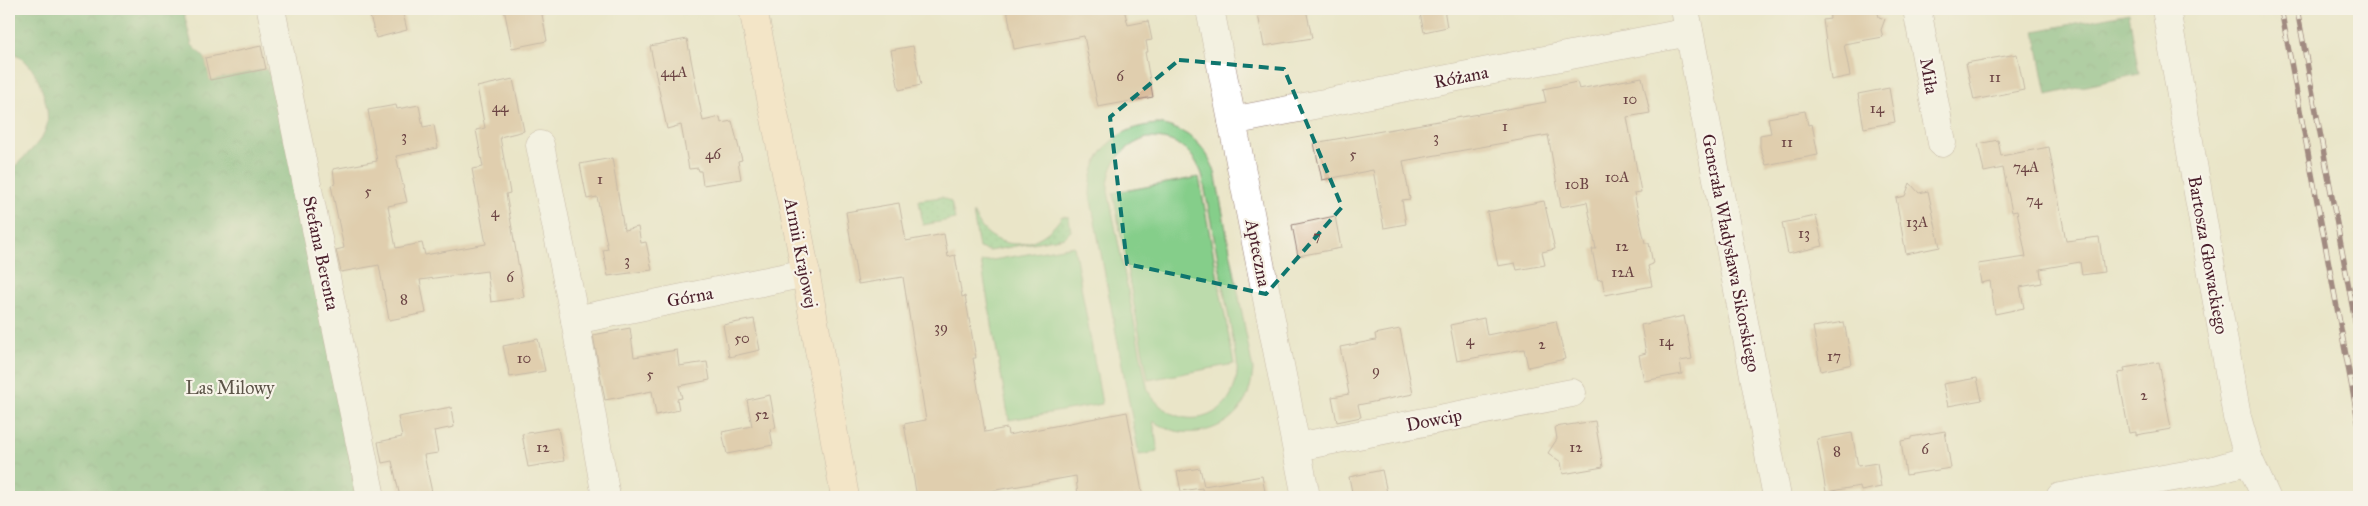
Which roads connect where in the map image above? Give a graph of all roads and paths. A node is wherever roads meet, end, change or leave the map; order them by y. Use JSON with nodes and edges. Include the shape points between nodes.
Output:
{"nodes":[{"id":1,"x":272,"y":9,"type":"edge"},
{"id":2,"x":753,"y":9,"type":"edge"},
{"id":3,"x":1210,"y":9,"type":"edge"},
{"id":4,"x":1917,"y":9,"type":"edge"},
{"id":5,"x":2166,"y":9,"type":"edge"},
{"id":6,"x":1687,"y":21,"type":"edge"},
{"id":7,"x":1232,"y":121,"type":"junction"},
{"id":8,"x":1942,"y":144,"type":"dead end"},
{"id":9,"x":540,"y":145,"type":"dead end"},
{"id":10,"x":806,"y":273,"type":"junction"},
{"id":11,"x":574,"y":320,"type":"junction"},
{"id":12,"x":1572,"y":392,"type":"dead end"},
{"id":13,"x":1296,"y":447,"type":"junction"},
{"id":14,"x":2249,"y":460,"type":"junction"},
{"id":15,"x":370,"y":497,"type":"edge"},
{"id":16,"x":606,"y":497,"type":"edge"},
{"id":17,"x":845,"y":497,"type":"edge"},
{"id":18,"x":1306,"y":497,"type":"edge"},
{"id":19,"x":1777,"y":497,"type":"edge"},
{"id":20,"x":2060,"y":497,"type":"edge"},
{"id":21,"x":2266,"y":497,"type":"edge"}],
"edges":[{"from":1,"to":15,"type":"street","name":"Stefana Berenta"},
{"from":2,"to":10,"type":"street","name":"Armii Krajowej"},
{"from":3,"to":7,"type":"street","name":"Apteczna"},
{"from":4,"to":8,"type":"street","name":"Miła"},
{"from":5,"to":14,"type":"street","name":"Bartosza Głowackiego","via":[[2235,408]]},
{"from":6,"to":7,"type":"street","name":"Różana"},
{"from":6,"to":19,"type":"street","name":"Generała Władysława Sikorskiego"},
{"from":7,"to":13,"type":"street","name":"Apteczna"},
{"from":9,"to":11,"type":"street"},
{"from":10,"to":11,"type":"street","name":"Górna"},
{"from":10,"to":17,"type":"street","name":"Armii Krajowej"},
{"from":11,"to":16,"type":"street"},
{"from":12,"to":13,"type":"street","name":"Dowcip"},
{"from":13,"to":18,"type":"street","name":"Apteczna"},
{"from":14,"to":20,"type":"street","via":[[2214,470]]},
{"from":14,"to":21,"type":"street","name":"Bartosza Głowackiego"}]}
